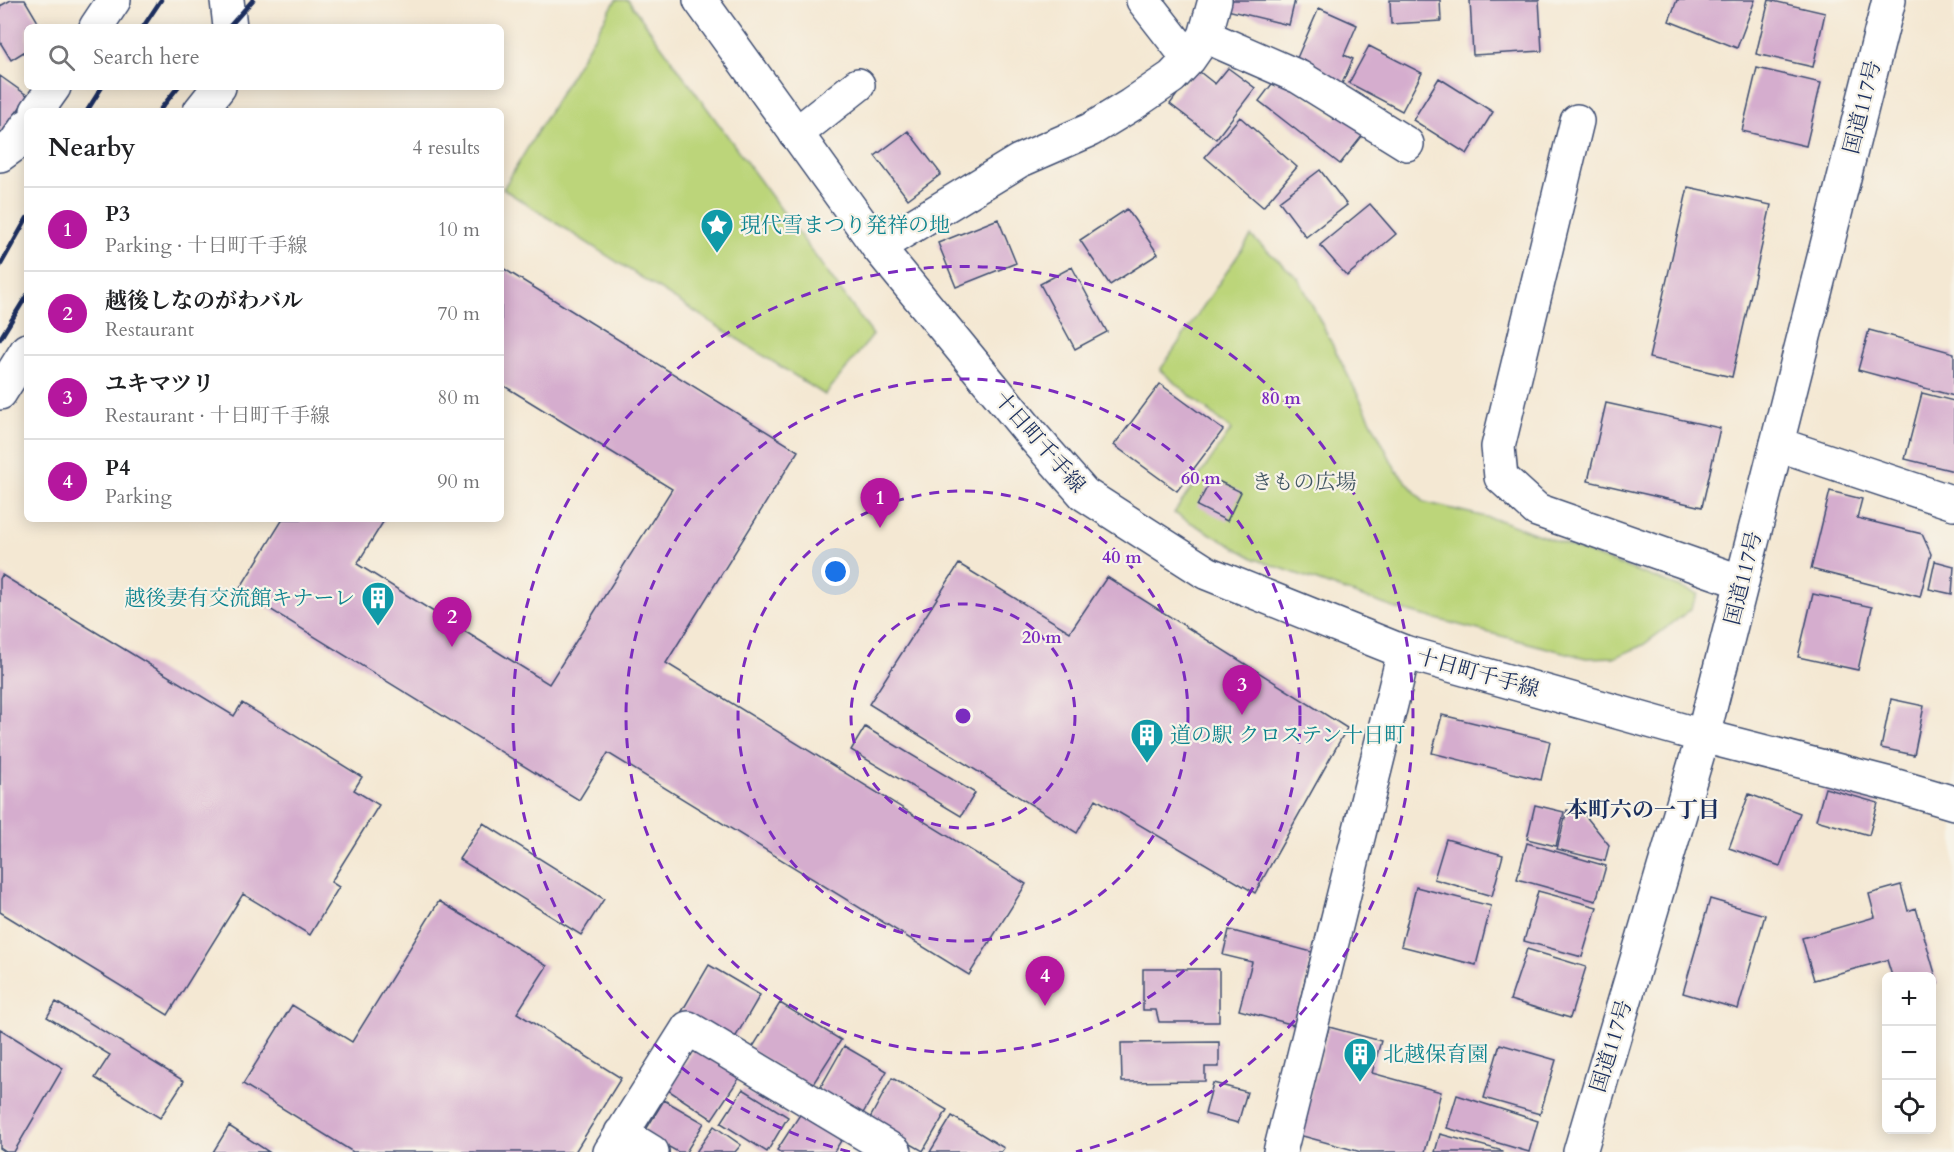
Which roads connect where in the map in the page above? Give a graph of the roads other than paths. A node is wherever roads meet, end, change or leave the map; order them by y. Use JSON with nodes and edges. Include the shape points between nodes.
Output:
{"nodes":[{"id":1,"x":114,"y":0,"type":"edge"},
{"id":2,"x":227,"y":0,"type":"edge"},
{"id":3,"x":700,"y":0,"type":"edge"},
{"id":4,"x":1143,"y":0,"type":"edge"},
{"id":5,"x":1215,"y":0,"type":"edge"},
{"id":6,"x":1888,"y":0,"type":"edge"},
{"id":7,"x":98,"y":24,"type":"edge"},
{"id":8,"x":230,"y":24,"type":"edge"},
{"id":9,"x":1197,"y":48,"type":"junction"},
{"id":10,"x":858,"y":85,"type":"dead end"},
{"id":11,"x":52,"y":90,"type":"edge"},
{"id":12,"x":217,"y":90,"type":"edge"},
{"id":13,"x":39,"y":108,"type":"edge"},
{"id":14,"x":202,"y":108,"type":"edge"},
{"id":15,"x":1577,"y":121,"type":"dead end"},
{"id":16,"x":24,"y":130,"type":"edge"},
{"id":17,"x":796,"y":134,"type":"junction"},
{"id":18,"x":1407,"y":144,"type":"dead end"},
{"id":19,"x":0,"y":155,"type":"edge"},
{"id":20,"x":878,"y":247,"type":"junction"},
{"id":21,"x":24,"y":355,"type":"edge"},
{"id":22,"x":0,"y":393,"type":"edge"},
{"id":23,"x":1777,"y":444,"type":"junction"},
{"id":24,"x":1954,"y":503,"type":"edge"},
{"id":25,"x":1742,"y":582,"type":"junction"},
{"id":26,"x":1404,"y":652,"type":"junction"},
{"id":27,"x":1703,"y":736,"type":"junction"},
{"id":28,"x":1954,"y":803,"type":"edge"},
{"id":29,"x":615,"y":1143,"type":"edge"},
{"id":30,"x":652,"y":1152,"type":"edge"},
{"id":31,"x":894,"y":1152,"type":"edge"},
{"id":32,"x":1280,"y":1152,"type":"edge"},
{"id":33,"x":1580,"y":1152,"type":"edge"}],
"edges":[{"from":1,"to":7,"type":"main road"},
{"from":2,"to":8,"type":"main road"},
{"from":3,"to":17,"type":"main road","name":"十日町千手線"},
{"from":4,"to":9,"type":"main road"},
{"from":5,"to":9,"type":"main road"},
{"from":6,"to":23,"type":"main road","name":"国道117号"},
{"from":9,"to":18,"type":"main road","via":[[1299,77]]},
{"from":9,"to":20,"type":"main road","via":[[1172,77],[1131,105],[1090,130],[1019,160]]},
{"from":10,"to":17,"type":"main road"},
{"from":11,"to":13,"type":"main road"},
{"from":12,"to":14,"type":"main road"},
{"from":15,"to":25,"type":"main road","via":[[1498,447],[1501,477],[1537,510]]},
{"from":16,"to":19,"type":"main road","via":[[14,145]]},
{"from":17,"to":20,"type":"main road","name":"十日町千手線"},
{"from":20,"to":26,"type":"main road","name":"十日町千手線","via":[[1084,494],[1207,573]]},
{"from":21,"to":22,"type":"main road"},
{"from":23,"to":24,"type":"main road"},
{"from":23,"to":25,"type":"main road","name":"国道117号"},
{"from":25,"to":27,"type":"main road","name":"国道117号"},
{"from":26,"to":27,"type":"main road","name":"十日町千手線"},
{"from":26,"to":32,"type":"main road"},
{"from":27,"to":28,"type":"main road","name":"十日町千手線"},
{"from":27,"to":33,"type":"main road","name":"国道117号"},
{"from":29,"to":30,"type":"main road"},
{"from":29,"to":31,"type":"main road","via":[[688,1028]]}]}
